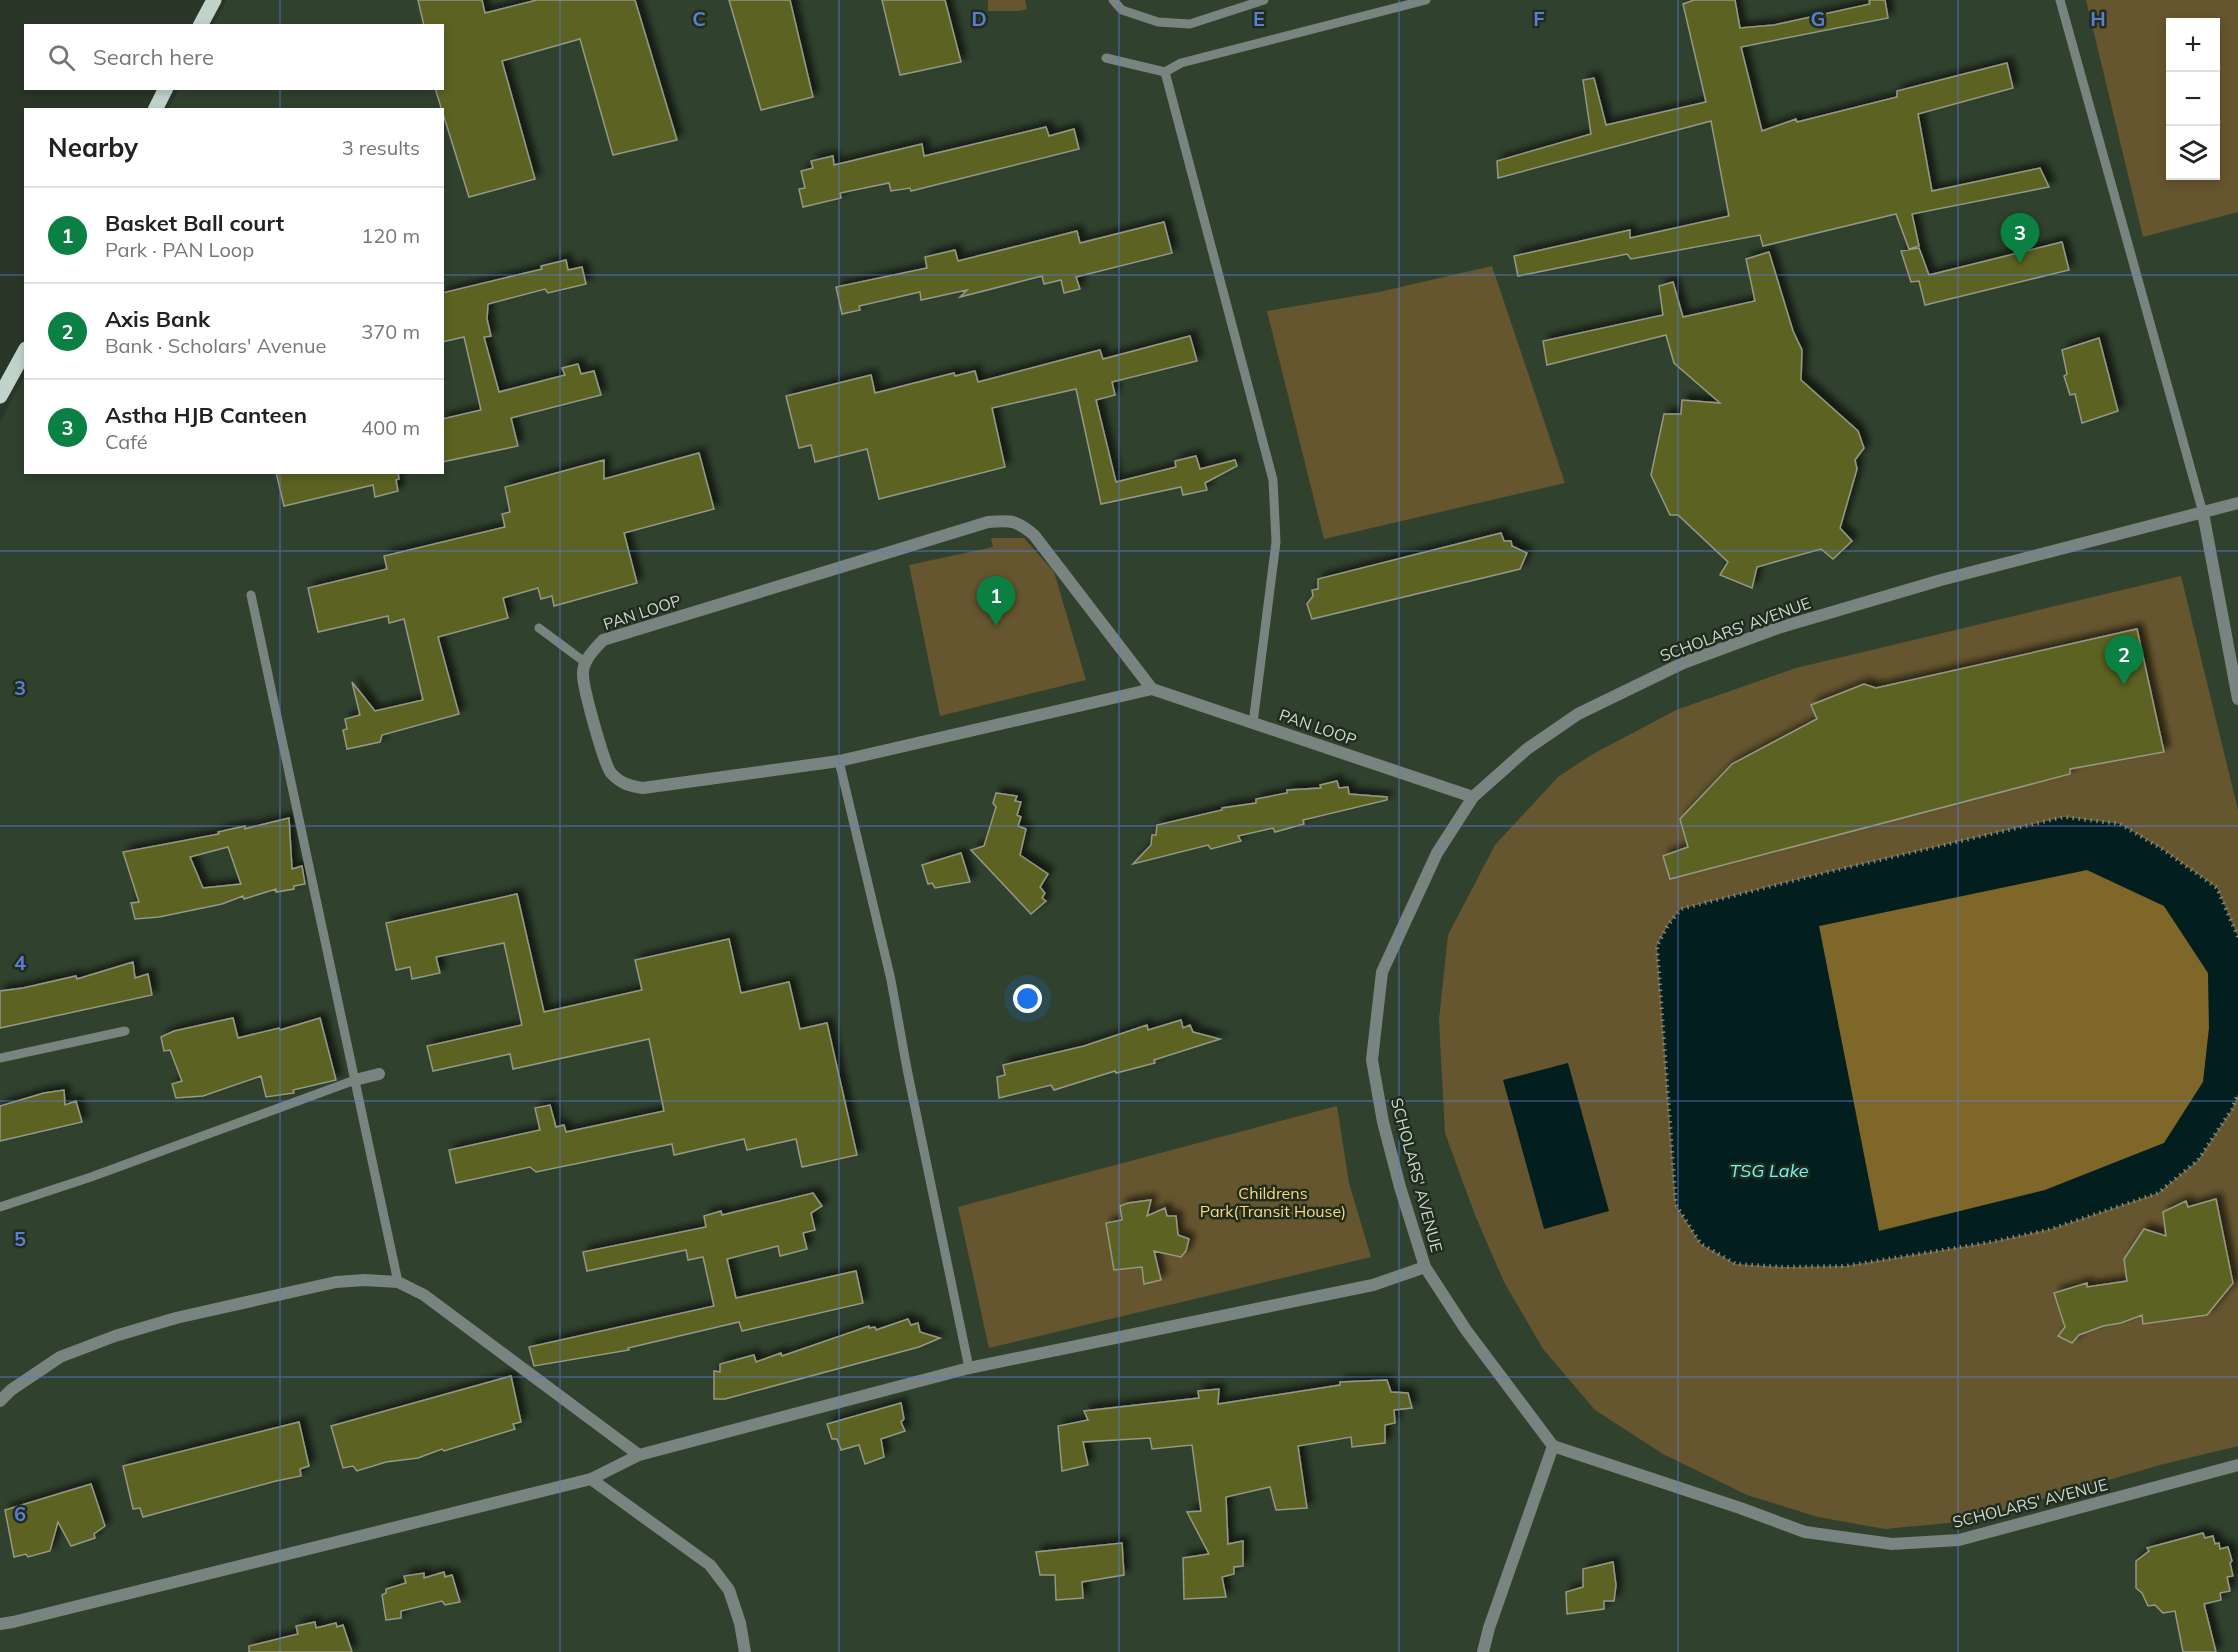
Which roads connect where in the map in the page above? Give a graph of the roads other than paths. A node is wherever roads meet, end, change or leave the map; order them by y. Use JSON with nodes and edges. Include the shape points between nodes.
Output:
{"nodes":[{"id":1,"x":214,"y":0,"type":"edge"},
{"id":2,"x":1113,"y":0,"type":"edge"},
{"id":3,"x":1264,"y":0,"type":"edge"},
{"id":4,"x":1426,"y":0,"type":"edge"},
{"id":5,"x":2060,"y":0,"type":"edge"},
{"id":6,"x":1392,"y":4,"type":"edge"},
{"id":7,"x":201,"y":24,"type":"edge"},
{"id":8,"x":1106,"y":58,"type":"dead end"},
{"id":9,"x":1165,"y":72,"type":"junction"},
{"id":10,"x":165,"y":90,"type":"edge"},
{"id":11,"x":156,"y":108,"type":"edge"},
{"id":12,"x":24,"y":353,"type":"edge"},
{"id":13,"x":0,"y":396,"type":"edge"},
{"id":14,"x":2238,"y":503,"type":"edge"},
{"id":15,"x":2203,"y":513,"type":"junction"},
{"id":16,"x":251,"y":594,"type":"dead end"},
{"id":17,"x":539,"y":628,"type":"dead end"},
{"id":18,"x":586,"y":663,"type":"junction"},
{"id":19,"x":1152,"y":689,"type":"junction"},
{"id":20,"x":2238,"y":699,"type":"edge"},
{"id":21,"x":1253,"y":723,"type":"junction"},
{"id":22,"x":839,"y":761,"type":"junction"},
{"id":23,"x":1473,"y":797,"type":"junction"},
{"id":24,"x":125,"y":1031,"type":"dead end"},
{"id":25,"x":0,"y":1058,"type":"edge"},
{"id":26,"x":379,"y":1074,"type":"dead end"},
{"id":27,"x":355,"y":1080,"type":"junction"},
{"id":28,"x":0,"y":1208,"type":"edge"},
{"id":29,"x":1425,"y":1267,"type":"junction"},
{"id":30,"x":398,"y":1282,"type":"junction"},
{"id":31,"x":969,"y":1368,"type":"junction"},
{"id":32,"x":0,"y":1401,"type":"edge"},
{"id":33,"x":1553,"y":1446,"type":"junction"},
{"id":34,"x":639,"y":1455,"type":"junction"},
{"id":35,"x":2238,"y":1465,"type":"edge"},
{"id":36,"x":591,"y":1479,"type":"junction"},
{"id":37,"x":0,"y":1624,"type":"edge"},
{"id":38,"x":745,"y":1652,"type":"edge"},
{"id":39,"x":1483,"y":1652,"type":"edge"}],
"edges":[{"from":1,"to":7,"type":"main road"},
{"from":2,"to":3,"type":"lane","via":[[1122,10],[1158,22],[1190,24]]},
{"from":4,"to":6,"type":"lane"},
{"from":5,"to":15,"type":"lane"},
{"from":6,"to":9,"type":"lane","via":[[1181,63]]},
{"from":8,"to":9,"type":"lane"},
{"from":9,"to":21,"type":"lane","via":[[1273,480],[1276,542]]},
{"from":10,"to":11,"type":"main road"},
{"from":12,"to":13,"type":"main road"},
{"from":14,"to":15,"type":"street","name":"SCHOLARS' AVENUE"},
{"from":15,"to":20,"type":"street"},
{"from":15,"to":23,"type":"street","name":"SCHOLARS' AVENUE","via":[[1930,583],[1775,629],[1683,663],[1578,714],[1527,749]]},
{"from":16,"to":27,"type":"lane"},
{"from":17,"to":18,"type":"lane"},
{"from":18,"to":19,"type":"street","name":"PAN LOOP","via":[[603,640],[988,522],[1012,520],[1034,535]]},
{"from":18,"to":22,"type":"street","via":[[582,674],[603,757],[610,772],[625,785],[644,788]]},
{"from":19,"to":21,"type":"street","name":"PAN LOOP"},
{"from":19,"to":22,"type":"street"},
{"from":21,"to":23,"type":"street","name":"PAN LOOP"},
{"from":22,"to":31,"type":"lane","via":[[891,980]]},
{"from":23,"to":29,"type":"street","name":"SCHOLARS' AVENUE","via":[[1437,853],[1382,972],[1372,1060],[1383,1122]]},
{"from":24,"to":25,"type":"lane"},
{"from":26,"to":27,"type":"street"},
{"from":27,"to":28,"type":"lane"},
{"from":27,"to":30,"type":"lane"},
{"from":29,"to":31,"type":"street","via":[[1373,1285]]},
{"from":29,"to":33,"type":"street","name":"SCHOLARS' AVENUE","via":[[1466,1330]]},
{"from":30,"to":32,"type":"street","via":[[336,1282],[176,1318],[115,1336],[60,1357]]},
{"from":30,"to":34,"type":"street","via":[[424,1295]]},
{"from":31,"to":34,"type":"street"},
{"from":33,"to":35,"type":"street","name":"SCHOLARS' AVENUE","via":[[1805,1532],[1892,1544],[1959,1540]]},
{"from":33,"to":39,"type":"street"},
{"from":34,"to":36,"type":"street"},
{"from":36,"to":37,"type":"street"},
{"from":36,"to":38,"type":"street","via":[[710,1565],[729,1590]]}]}
